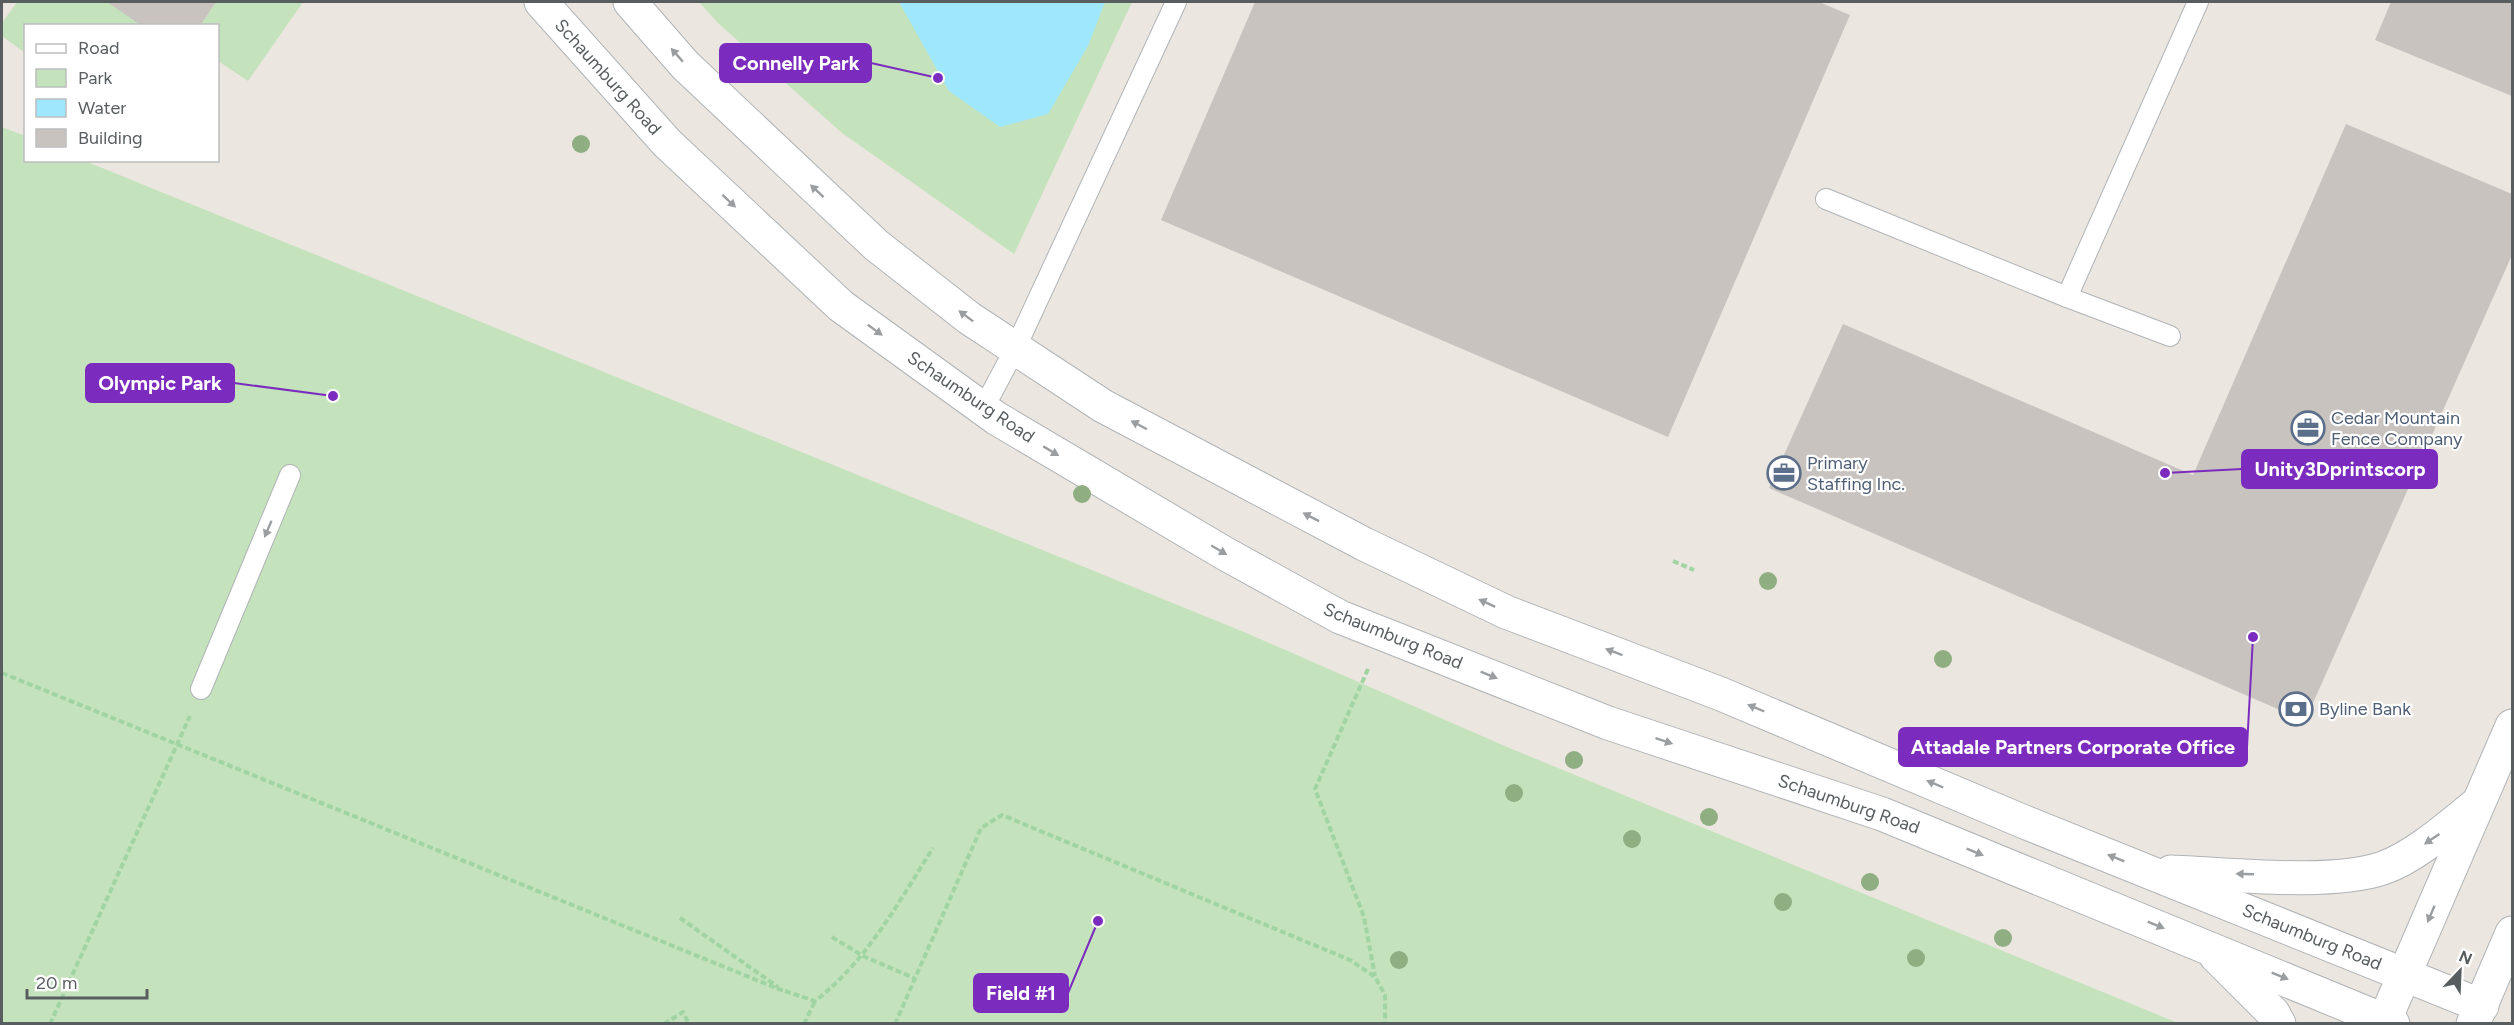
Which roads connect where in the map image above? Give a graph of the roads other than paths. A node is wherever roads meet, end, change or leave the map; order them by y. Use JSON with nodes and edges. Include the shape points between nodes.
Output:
{"nodes":[{"id":1,"x":541,"y":2,"type":"edge"},
{"id":2,"x":630,"y":2,"type":"edge"},
{"id":3,"x":1176,"y":2,"type":"edge"},
{"id":4,"x":2198,"y":2,"type":"edge"},
{"id":5,"x":1826,"y":199,"type":"dead end"},
{"id":6,"x":2067,"y":297,"type":"junction"},
{"id":7,"x":2170,"y":336,"type":"dead end"},
{"id":8,"x":1015,"y":349,"type":"junction"},
{"id":9,"x":983,"y":410,"type":"junction"},
{"id":10,"x":290,"y":475,"type":"dead end"},
{"id":11,"x":201,"y":689,"type":"road end"},
{"id":12,"x":2512,"y":726,"type":"edge"},
{"id":13,"x":2478,"y":803,"type":"junction"},
{"id":14,"x":2147,"y":871,"type":"junction"},
{"id":15,"x":2512,"y":933,"type":"edge"},
{"id":16,"x":2207,"y":946,"type":"junction"},
{"id":17,"x":2406,"y":974,"type":"junction"},
{"id":18,"x":2477,"y":1015,"type":"edge"},
{"id":19,"x":2387,"y":1022,"type":"edge"},
{"id":20,"x":2279,"y":1023,"type":"edge"}],
"edges":[{"from":1,"to":9,"type":"street","name":"Schaumburg Road","one_way":true,"via":[[667,143],[841,306]]},
{"from":8,"to":2,"type":"street","name":"Schaumburg Road","one_way":true,"via":[[876,246],[685,65]]},
{"from":3,"to":8,"type":"lane"},
{"from":4,"to":6,"type":"lane"},
{"from":5,"to":6,"type":"lane"},
{"from":6,"to":7,"type":"lane"},
{"from":8,"to":9,"type":"lane"},
{"from":14,"to":8,"type":"street","name":"Schaumburg Road","one_way":true,"via":[[1721,693],[1506,612],[1240,480],[1103,406]]},
{"from":9,"to":16,"type":"street","name":"Schaumburg Road","one_way":true,"via":[[1340,617],[1608,723],[1882,814]]},
{"from":10,"to":11,"type":"lane","one_way":true},
{"from":12,"to":13,"type":"street"},
{"from":13,"to":14,"type":"street","one_way":true,"via":[[2432,840],[2380,869],[2345,875],[2295,876]]},
{"from":13,"to":17,"type":"street","one_way":true},
{"from":14,"to":17,"type":"street","name":"Schaumburg Road"},
{"from":15,"to":18,"type":"street"},
{"from":16,"to":19,"type":"street","name":"Schaumburg Road","one_way":true},
{"from":16,"to":20,"type":"street"},
{"from":17,"to":18,"type":"street","name":"Schaumburg Road"},
{"from":17,"to":19,"type":"street"}]}
